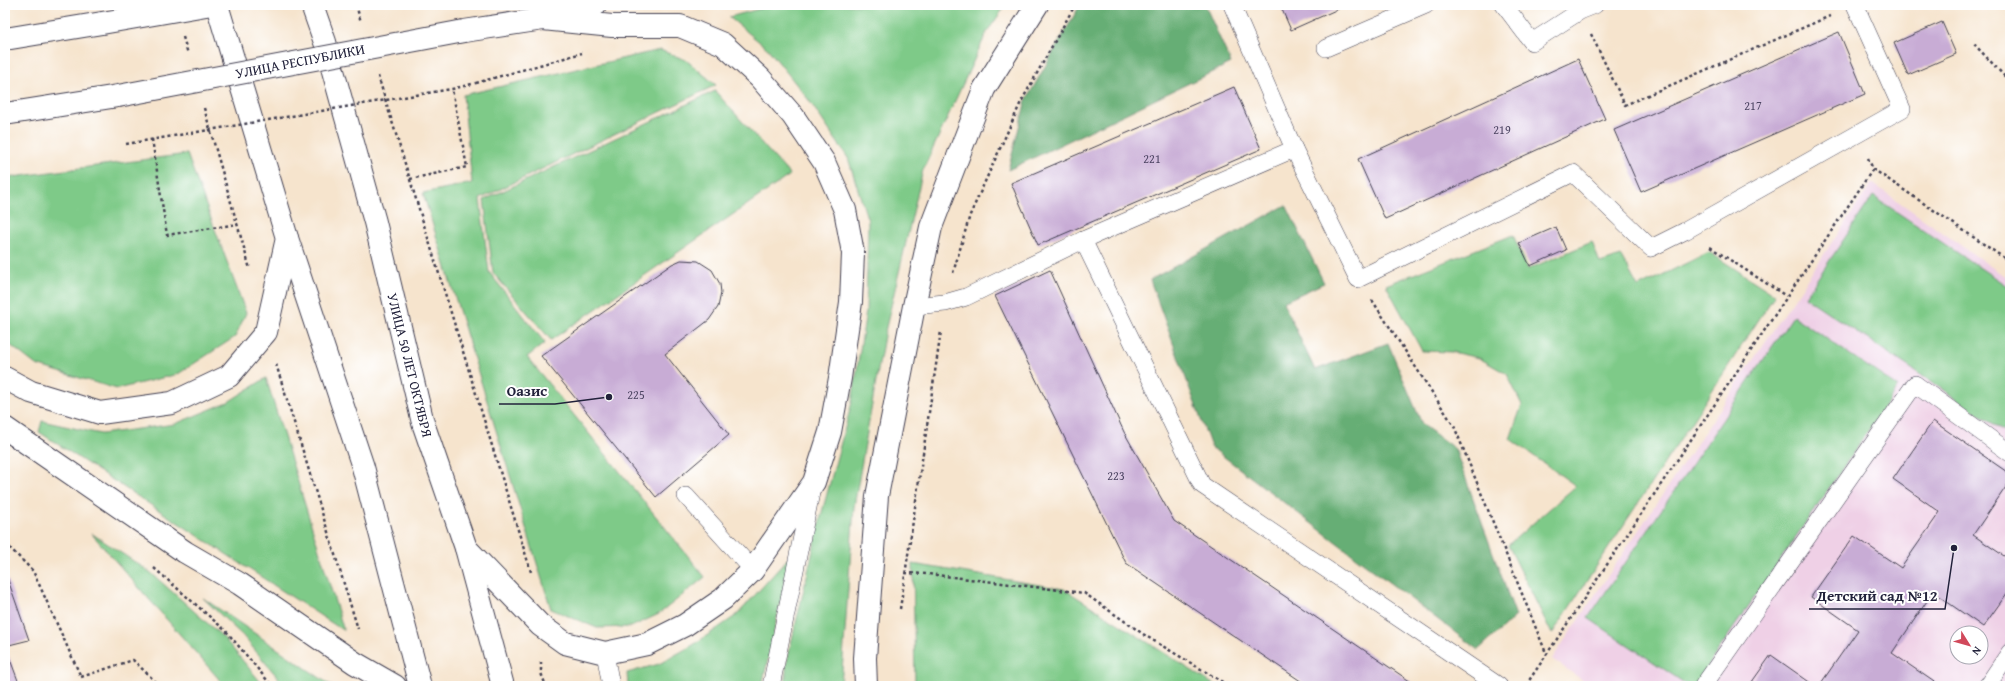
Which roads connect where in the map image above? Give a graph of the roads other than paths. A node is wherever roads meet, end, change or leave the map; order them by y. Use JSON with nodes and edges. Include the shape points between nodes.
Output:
{"nodes":[{"id":1,"x":206,"y":5,"type":"edge"},
{"id":2,"x":217,"y":5,"type":"edge"},
{"id":3,"x":312,"y":5,"type":"edge"},
{"id":4,"x":595,"y":5,"type":"edge"},
{"id":5,"x":1037,"y":5,"type":"edge"},
{"id":6,"x":1232,"y":5,"type":"edge"},
{"id":7,"x":1426,"y":5,"type":"edge"},
{"id":8,"x":1504,"y":5,"type":"edge"},
{"id":9,"x":1855,"y":5,"type":"edge"},
{"id":10,"x":1587,"y":8,"type":"edge"},
{"id":11,"x":543,"y":19,"type":"junction"},
{"id":12,"x":5,"y":39,"type":"edge"},
{"id":13,"x":1326,"y":48,"type":"dead end"},
{"id":14,"x":5,"y":114,"type":"edge"},
{"id":15,"x":1294,"y":149,"type":"junction"},
{"id":16,"x":287,"y":238,"type":"junction"},
{"id":17,"x":1083,"y":240,"type":"junction"},
{"id":18,"x":914,"y":306,"type":"junction"},
{"id":19,"x":5,"y":378,"type":"edge"},
{"id":20,"x":5,"y":428,"type":"edge"},
{"id":21,"x":2010,"y":453,"type":"edge"},
{"id":22,"x":814,"y":482,"type":"junction"},
{"id":23,"x":686,"y":496,"type":"dead end"},
{"id":24,"x":466,"y":548,"type":"junction"},
{"id":25,"x":753,"y":570,"type":"junction"},
{"id":26,"x":2010,"y":652,"type":"edge"},
{"id":27,"x":605,"y":653,"type":"junction"},
{"id":28,"x":355,"y":663,"type":"junction"},
{"id":29,"x":366,"y":686,"type":"edge"},
{"id":30,"x":395,"y":686,"type":"edge"},
{"id":31,"x":420,"y":686,"type":"edge"},
{"id":32,"x":504,"y":686,"type":"edge"},
{"id":33,"x":610,"y":686,"type":"edge"},
{"id":34,"x":771,"y":686,"type":"edge"},
{"id":35,"x":866,"y":686,"type":"edge"},
{"id":36,"x":1499,"y":686,"type":"edge"},
{"id":37,"x":1703,"y":686,"type":"edge"},
{"id":38,"x":1987,"y":686,"type":"edge"}],
"edges":[{"from":1,"to":12,"type":"main road","bridge":true},
{"from":2,"to":16,"type":"main road"},
{"from":3,"to":24,"type":"main road","name":"УЛИЦА 50 ЛЕТ ОКТЯБРЯ","via":[[375,222],[423,423]]},
{"from":4,"to":11,"type":"main road","name":"УЛИЦА РЕСПУБЛИКИ"},
{"from":5,"to":18,"type":"main road","via":[[984,89],[932,227]]},
{"from":6,"to":15,"type":"lane"},
{"from":7,"to":13,"type":"lane"},
{"from":8,"to":10,"type":"lane","via":[[1532,42]]},
{"from":9,"to":15,"type":"lane","via":[[1902,109],[1651,248],[1573,173],[1358,279]]},
{"from":11,"to":14,"type":"main road","name":"УЛИЦА РЕСПУБЛИКИ","bridge":true,"via":[[464,30],[118,96]]},
{"from":11,"to":22,"type":"main road","via":[[612,26],[680,26],[723,44],[764,83],[792,116],[824,162],[845,210],[853,253],[851,302],[840,378],[830,432]]},
{"from":15,"to":17,"type":"lane"},
{"from":16,"to":19,"type":"main road","via":[[266,332],[229,376],[172,403],[100,413],[31,392]]},
{"from":16,"to":31,"type":"main road","via":[[363,467]]},
{"from":17,"to":18,"type":"lane","via":[[966,298]]},
{"from":17,"to":36,"type":"lane","via":[[1202,485]]},
{"from":18,"to":35,"type":"main road","via":[[876,496],[865,658]]},
{"from":20,"to":28,"type":"main road","via":[[185,552],[240,584]]},
{"from":21,"to":37,"type":"lane","via":[[1915,384]]},
{"from":22,"to":25,"type":"main road"},
{"from":22,"to":34,"type":"lane"},
{"from":23,"to":25,"type":"lane"},
{"from":24,"to":27,"type":"main road","via":[[540,626],[565,642]]},
{"from":24,"to":32,"type":"main road","name":"УЛИЦА 50 ЛЕТ ОКТЯБРЯ"},
{"from":25,"to":27,"type":"main road","via":[[723,599],[685,625],[647,644]]},
{"from":26,"to":38,"type":"lane"},
{"from":27,"to":33,"type":"lane"},
{"from":28,"to":29,"type":"main road"},
{"from":28,"to":30,"type":"main road"}]}
